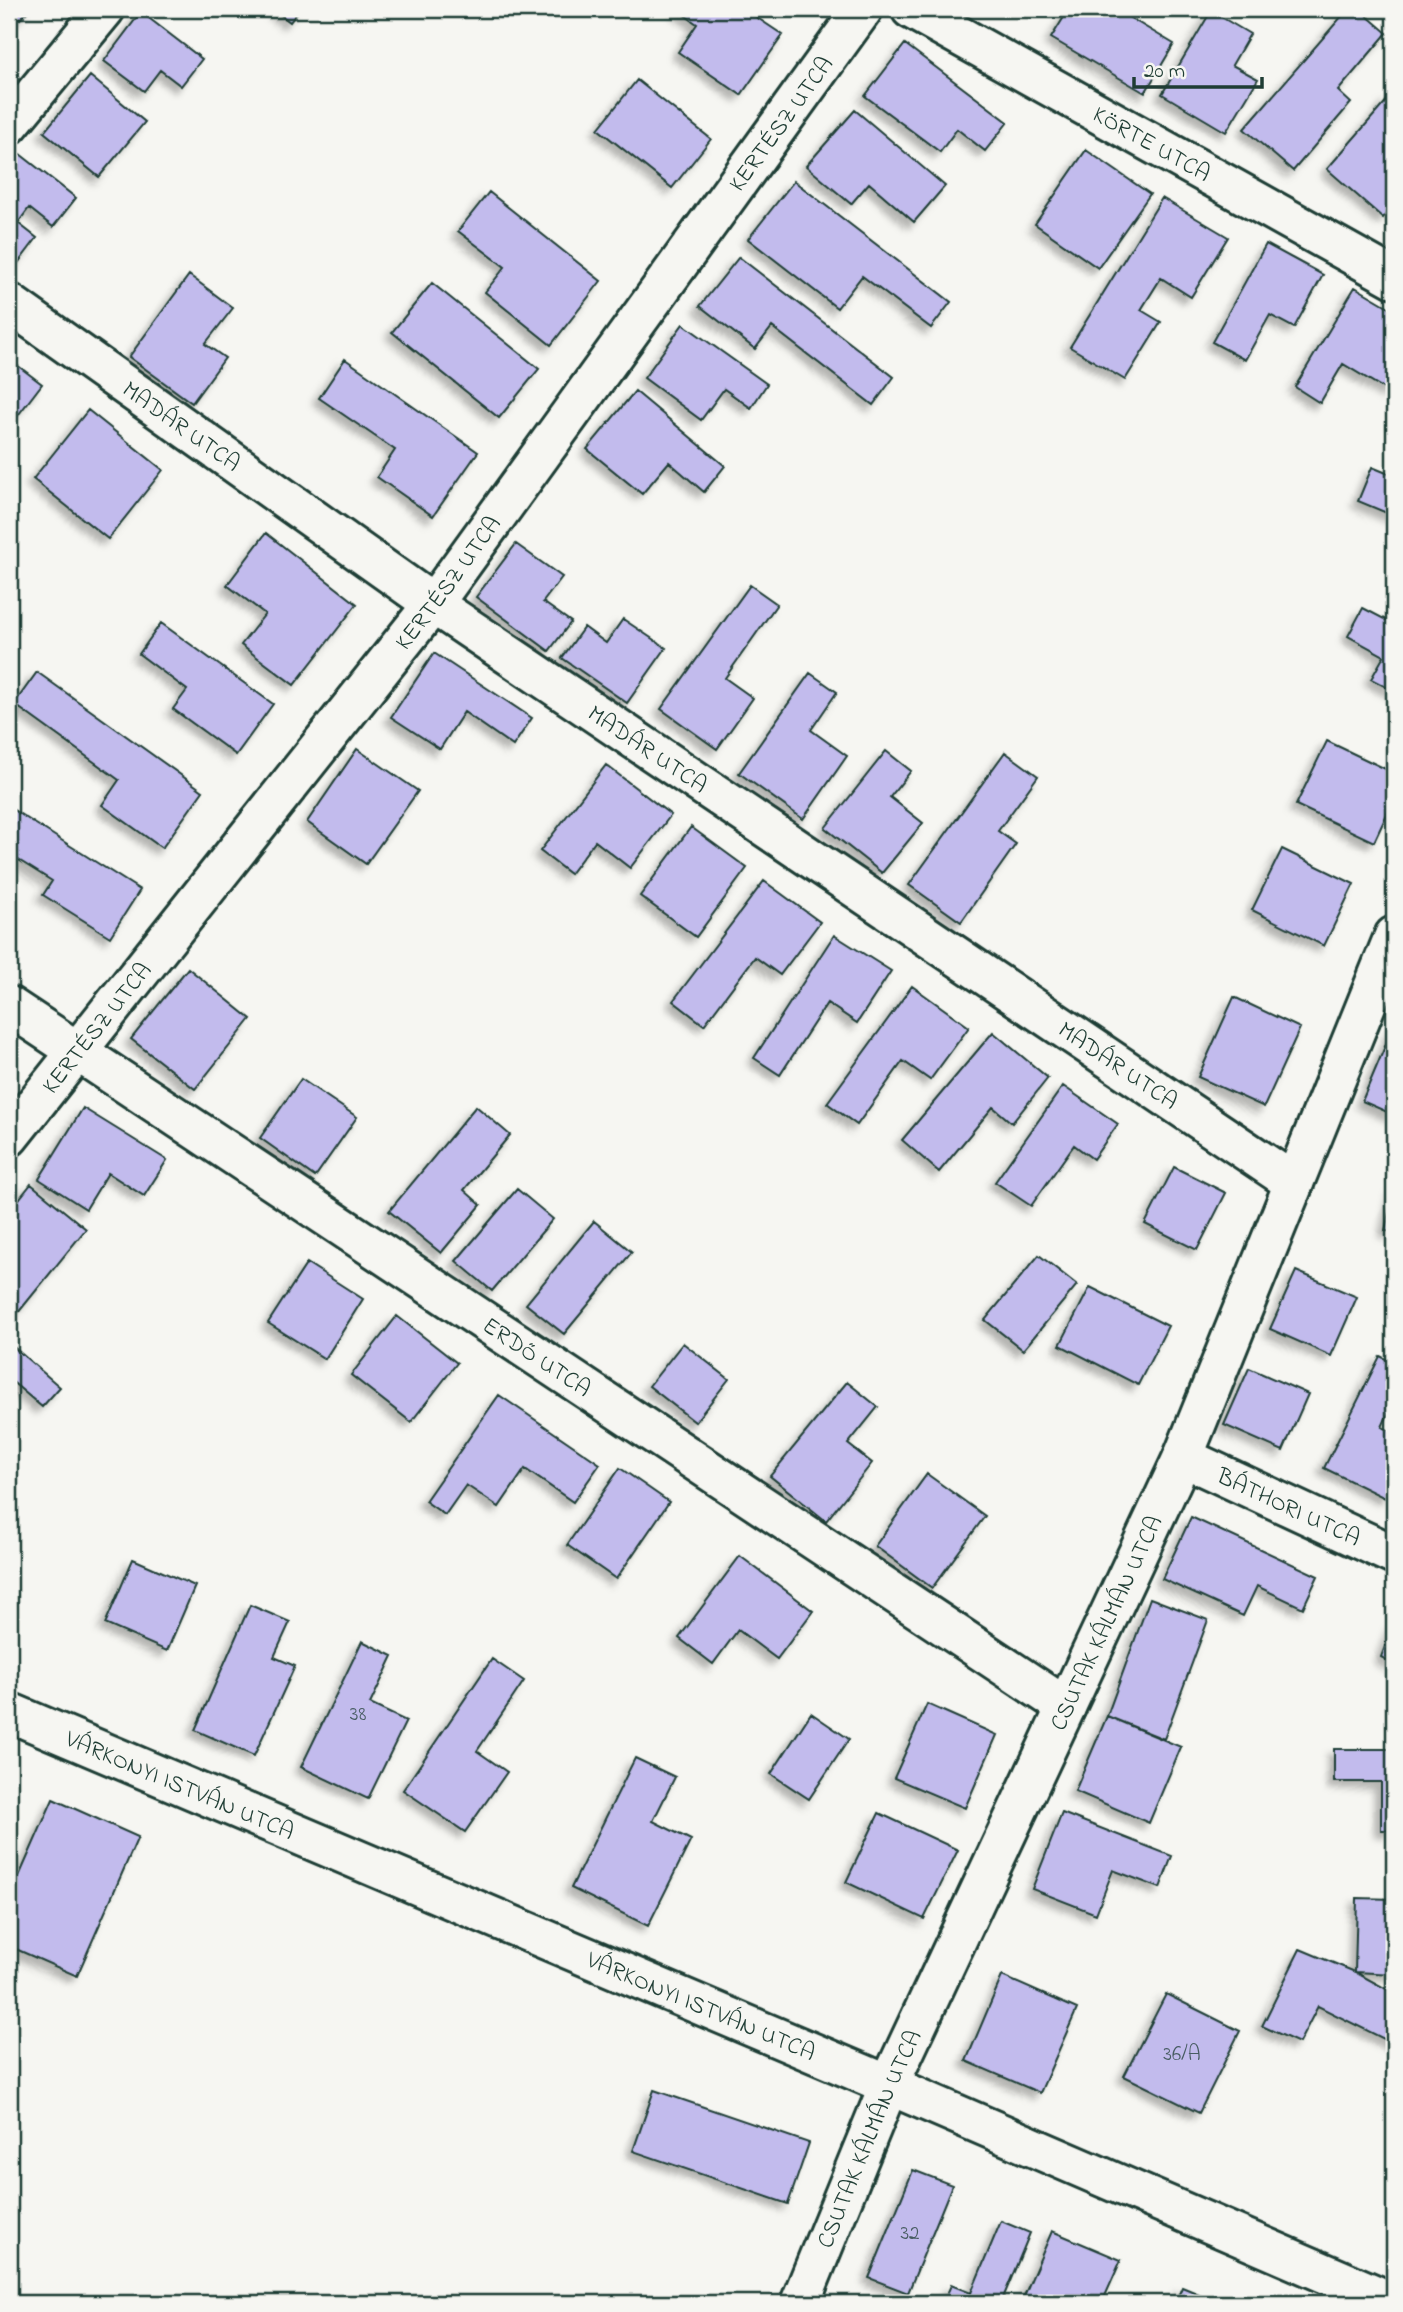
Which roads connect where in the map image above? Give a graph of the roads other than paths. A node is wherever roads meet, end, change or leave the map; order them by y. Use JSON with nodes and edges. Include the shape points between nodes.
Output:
{"nodes":[{"id":1,"x":105,"y":9,"type":"edge"},
{"id":2,"x":863,"y":9,"type":"edge"},
{"id":3,"x":911,"y":9,"type":"edge"},
{"id":4,"x":9,"y":125,"type":"edge"},
{"id":5,"x":1394,"y":278,"type":"edge"},
{"id":6,"x":9,"y":303,"type":"edge"},
{"id":7,"x":433,"y":604,"type":"junction"},
{"id":8,"x":1394,"y":936,"type":"edge"},
{"id":9,"x":9,"y":1006,"type":"edge"},
{"id":10,"x":76,"y":1052,"type":"junction"},
{"id":11,"x":9,"y":1137,"type":"edge"},
{"id":12,"x":1294,"y":1183,"type":"junction"},
{"id":13,"x":1183,"y":1457,"type":"junction"},
{"id":14,"x":1394,"y":1555,"type":"edge"},
{"id":15,"x":1066,"y":1707,"type":"junction"},
{"id":16,"x":9,"y":1712,"type":"edge"},
{"id":17,"x":889,"y":2085,"type":"junction"},
{"id":18,"x":1394,"y":2302,"type":"edge"},
{"id":19,"x":800,"y":2303,"type":"edge"}],
"edges":[{"from":1,"to":4,"type":"street"},
{"from":2,"to":7,"type":"street","name":"KERTÉSZ UTCA"},
{"from":3,"to":5,"type":"street","name":"KÖRTE UTCA"},
{"from":6,"to":7,"type":"street","name":"MADÁR UTCA"},
{"from":7,"to":10,"type":"street","name":"KERTÉSZ UTCA"},
{"from":7,"to":12,"type":"street","name":"MADÁR UTCA"},
{"from":8,"to":12,"type":"street","name":"CSUTAK KÁLMÁN UTCA"},
{"from":9,"to":10,"type":"street","name":"ERDŐ UTCA"},
{"from":10,"to":11,"type":"street","name":"KERTÉSZ UTCA"},
{"from":10,"to":15,"type":"street","name":"ERDŐ UTCA"},
{"from":12,"to":13,"type":"street","name":"CSUTAK KÁLMÁN UTCA"},
{"from":13,"to":14,"type":"street","name":"BÁTHORI UTCA"},
{"from":13,"to":15,"type":"street","name":"CSUTAK KÁLMÁN UTCA"},
{"from":15,"to":17,"type":"street","name":"CSUTAK KÁLMÁN UTCA"},
{"from":16,"to":17,"type":"street","name":"VÁRKONYI ISTVÁN UTCA"},
{"from":17,"to":18,"type":"street","name":"VÁRKONYI ISTVÁN UTCA"},
{"from":17,"to":19,"type":"street","name":"CSUTAK KÁLMÁN UTCA"}]}
